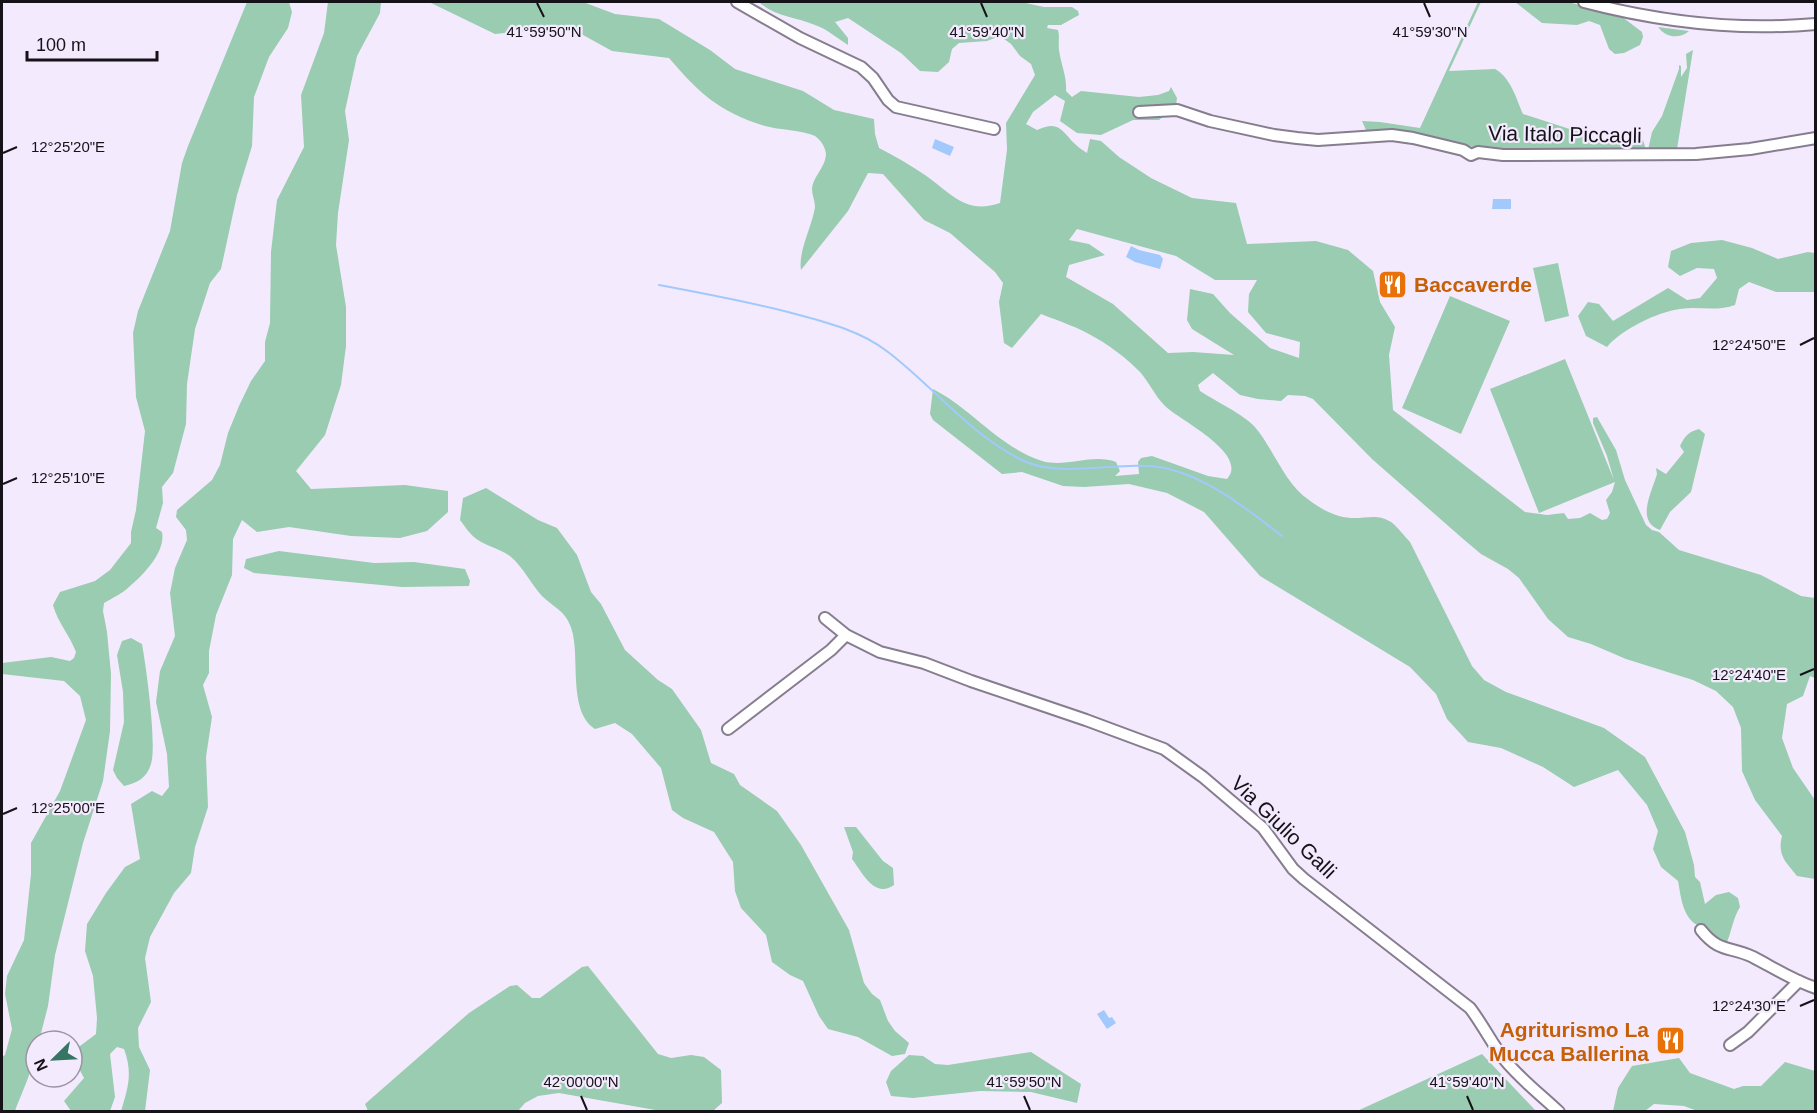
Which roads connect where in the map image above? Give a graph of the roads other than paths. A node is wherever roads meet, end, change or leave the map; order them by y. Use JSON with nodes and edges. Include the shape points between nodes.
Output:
{"nodes":[{"id":1,"x":737,"y":2,"type":"edge"},
{"id":2,"x":1584,"y":2,"type":"edge"},
{"id":3,"x":1815,"y":24,"type":"edge"},
{"id":4,"x":1139,"y":112,"type":"dead end"},
{"id":5,"x":994,"y":129,"type":"dead end"},
{"id":6,"x":1815,"y":138,"type":"edge"},
{"id":7,"x":825,"y":618,"type":"dead end"},
{"id":8,"x":846,"y":636,"type":"junction"},
{"id":9,"x":728,"y":729,"type":"dead end"},
{"id":10,"x":1701,"y":930,"type":"dead end"},
{"id":11,"x":1799,"y":981,"type":"junction"},
{"id":12,"x":1815,"y":988,"type":"edge"},
{"id":13,"x":1730,"y":1045,"type":"dead end"},
{"id":14,"x":1559,"y":1112,"type":"edge"}],
"edges":[{"from":1,"to":5,"type":"street","via":[[861,67],[896,107]]},
{"from":2,"to":3,"type":"street","via":[[1691,23]]},
{"from":4,"to":6,"type":"street","name":"Via Italo Piccagli","via":[[1177,110],[1274,135],[1318,140],[1392,135],[1471,155],[1696,154]]},
{"from":7,"to":8,"type":"street","name":"Via Giulio Galli"},
{"from":8,"to":9,"type":"street"},
{"from":8,"to":14,"type":"street","name":"Via Giulio Galli","via":[[880,652],[924,663],[1151,743],[1169,753],[1263,828],[1297,873],[1470,1008],[1503,1058]]},
{"from":10,"to":11,"type":"street","via":[[1709,941],[1722,948],[1745,954]]},
{"from":11,"to":12,"type":"street"},
{"from":11,"to":13,"type":"street"}]}
